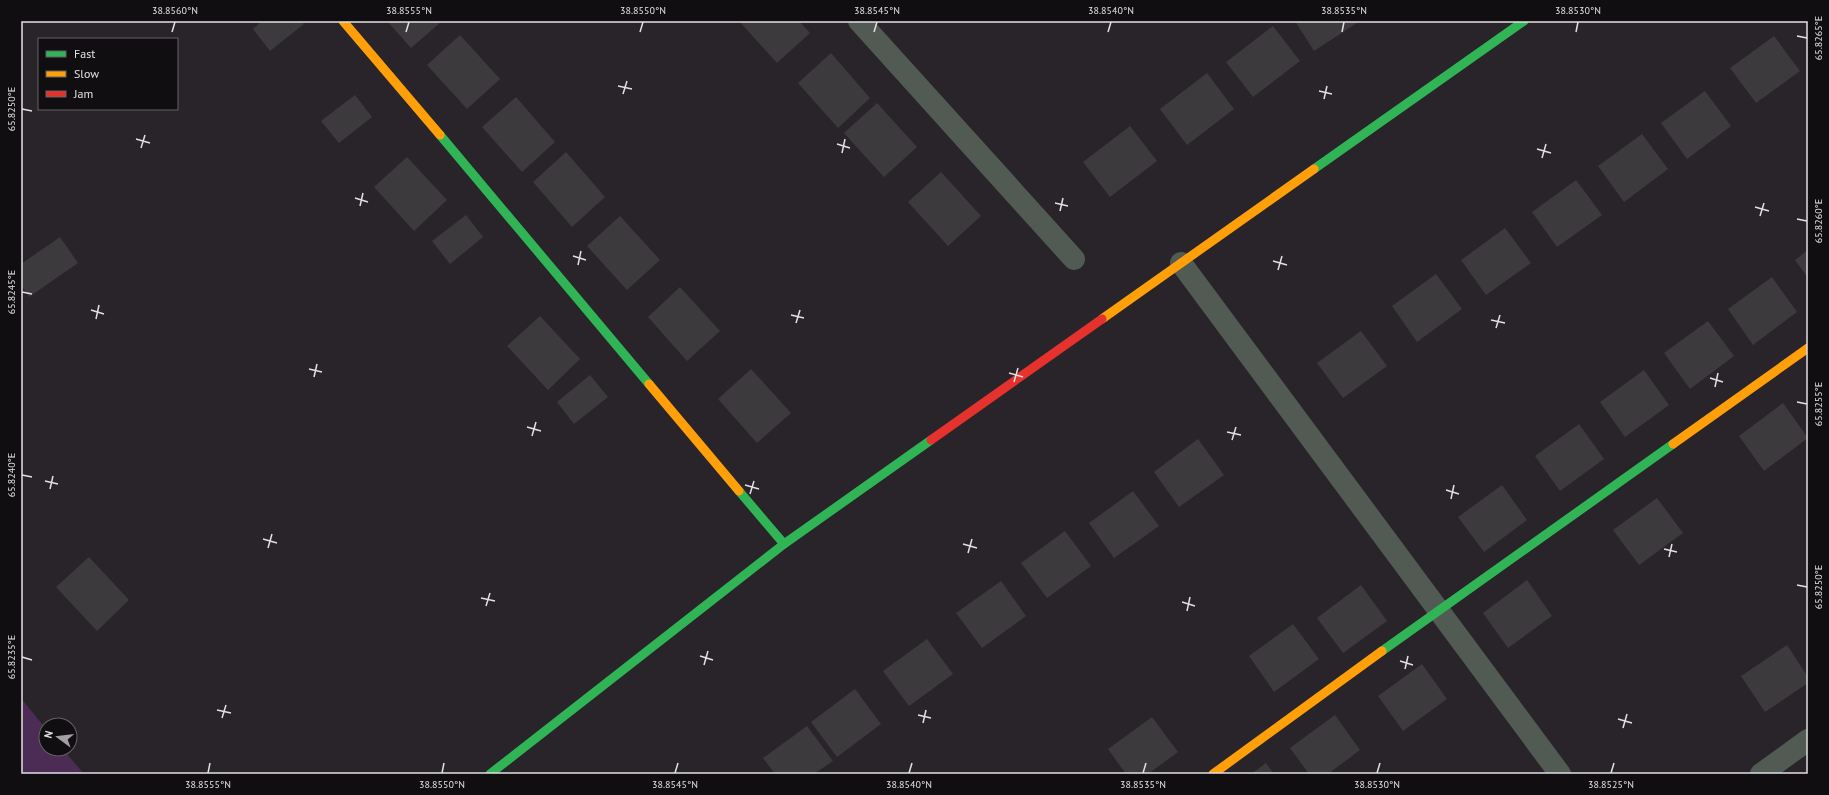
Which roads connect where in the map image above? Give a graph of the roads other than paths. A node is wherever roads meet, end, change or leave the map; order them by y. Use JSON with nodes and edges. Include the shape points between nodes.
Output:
{"nodes":[{"id":1,"x":342,"y":21,"type":"edge"},
{"id":2,"x":859,"y":21,"type":"edge"},
{"id":3,"x":1524,"y":21,"type":"edge"},
{"id":4,"x":1074,"y":259,"type":"dead end"},
{"id":5,"x":1181,"y":263,"type":"junction"},
{"id":6,"x":1808,"y":348,"type":"edge"},
{"id":7,"x":784,"y":544,"type":"junction"},
{"id":8,"x":1438,"y":610,"type":"junction"},
{"id":9,"x":1808,"y":740,"type":"edge"},
{"id":10,"x":490,"y":774,"type":"edge"},
{"id":11,"x":1213,"y":774,"type":"edge"},
{"id":12,"x":1560,"y":774,"type":"edge"},
{"id":13,"x":1761,"y":774,"type":"edge"}],
"edges":[{"from":1,"to":7,"type":"street"},
{"from":2,"to":4,"type":"street"},
{"from":3,"to":5,"type":"street"},
{"from":5,"to":7,"type":"street"},
{"from":5,"to":8,"type":"street"},
{"from":6,"to":8,"type":"street"},
{"from":7,"to":10,"type":"street"},
{"from":8,"to":11,"type":"street"},
{"from":8,"to":12,"type":"street"},
{"from":9,"to":13,"type":"street"}]}
